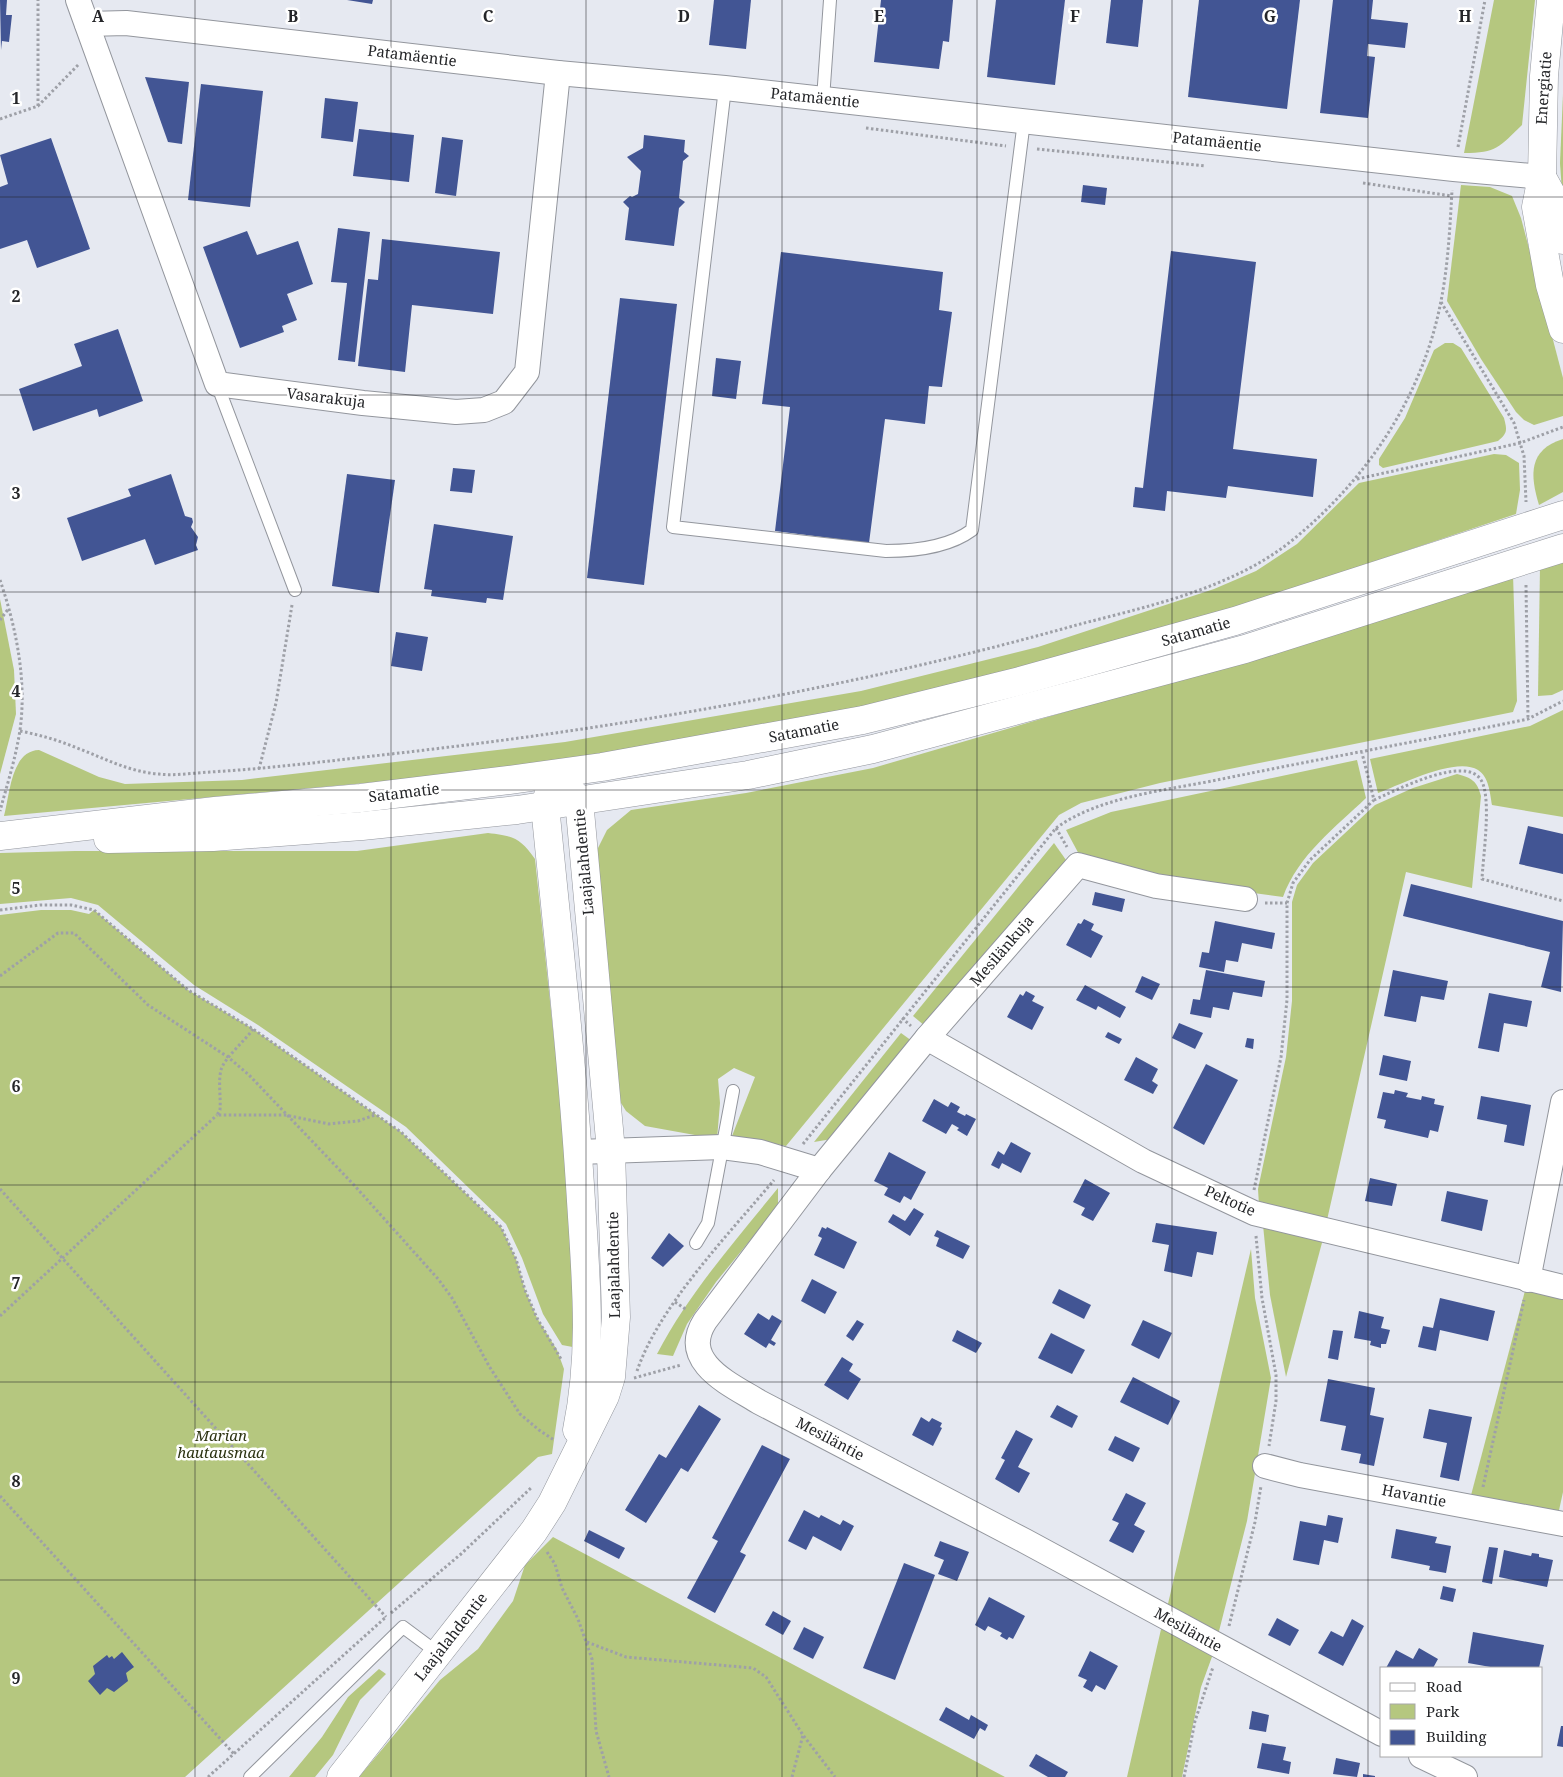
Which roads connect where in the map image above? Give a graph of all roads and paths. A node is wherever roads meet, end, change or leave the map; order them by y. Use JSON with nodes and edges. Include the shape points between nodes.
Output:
{"nodes":[{"id":1,"x":38,"y":0,"type":"edge"},
{"id":2,"x":78,"y":0,"type":"edge"},
{"id":3,"x":830,"y":0,"type":"edge"},
{"id":4,"x":1485,"y":0,"type":"edge"},
{"id":5,"x":1551,"y":0,"type":"edge"},
{"id":6,"x":87,"y":24,"type":"junction"},
{"id":7,"x":95,"y":47,"type":"junction"},
{"id":8,"x":558,"y":73,"type":"junction"},
{"id":9,"x":725,"y":88,"type":"junction"},
{"id":10,"x":823,"y":99,"type":"junction"},
{"id":11,"x":38,"y":106,"type":"junction"},
{"id":12,"x":0,"y":119,"type":"edge"},
{"id":13,"x":1024,"y":121,"type":"junction"},
{"id":14,"x":1454,"y":169,"type":"junction"},
{"id":15,"x":1542,"y":177,"type":"junction"},
{"id":16,"x":1563,"y":240,"type":"edge"},
{"id":17,"x":1441,"y":302,"type":"junction"},
{"id":18,"x":1563,"y":329,"type":"edge"},
{"id":19,"x":217,"y":384,"type":"junction"},
{"id":20,"x":1563,"y":427,"type":"edge"},
{"id":21,"x":1520,"y":443,"type":"junction"},
{"id":22,"x":1357,"y":479,"type":"junction"},
{"id":23,"x":1526,"y":502,"type":"dead end"},
{"id":24,"x":1563,"y":515,"type":"edge"},
{"id":25,"x":1563,"y":548,"type":"edge"},
{"id":26,"x":1526,"y":578,"type":"dead end"},
{"id":27,"x":0,"y":580,"type":"edge"},
{"id":28,"x":295,"y":590,"type":"joint"},
{"id":29,"x":0,"y":593,"type":"edge"},
{"id":30,"x":6,"y":596,"type":"junction"},
{"id":31,"x":10,"y":608,"type":"junction"},
{"id":32,"x":0,"y":620,"type":"edge"},
{"id":33,"x":1563,"y":701,"type":"edge"},
{"id":34,"x":20,"y":731,"type":"junction"},
{"id":35,"x":1362,"y":753,"type":"dead end"},
{"id":36,"x":259,"y":769,"type":"junction"},
{"id":37,"x":555,"y":774,"type":"junction"},
{"id":38,"x":579,"y":800,"type":"junction"},
{"id":39,"x":1374,"y":800,"type":"junction"},
{"id":40,"x":545,"y":806,"type":"junction"},
{"id":41,"x":0,"y":812,"type":"edge"},
{"id":42,"x":11,"y":835,"type":"edge"},
{"id":43,"x":1245,"y":898,"type":"dead end"},
{"id":44,"x":1563,"y":901,"type":"edge"},
{"id":45,"x":0,"y":910,"type":"edge"},
{"id":46,"x":0,"y":970,"type":"edge"},
{"id":47,"x":7,"y":970,"type":"junction"},
{"id":48,"x":0,"y":976,"type":"edge"},
{"id":49,"x":253,"y":1029,"type":"junction"},
{"id":50,"x":927,"y":1038,"type":"junction"},
{"id":51,"x":228,"y":1057,"type":"junction"},
{"id":52,"x":733,"y":1091,"type":"dead end"},
{"id":53,"x":1563,"y":1102,"type":"edge"},
{"id":54,"x":376,"y":1114,"type":"junction"},
{"id":55,"x":217,"y":1115,"type":"junction"},
{"id":56,"x":285,"y":1115,"type":"junction"},
{"id":57,"x":722,"y":1147,"type":"junction"},
{"id":58,"x":611,"y":1151,"type":"junction"},
{"id":59,"x":578,"y":1152,"type":"junction"},
{"id":60,"x":818,"y":1170,"type":"junction"},
{"id":61,"x":0,"y":1189,"type":"edge"},
{"id":62,"x":1254,"y":1213,"type":"junction"},
{"id":63,"x":696,"y":1243,"type":"dead end"},
{"id":64,"x":63,"y":1259,"type":"junction"},
{"id":65,"x":1528,"y":1280,"type":"junction"},
{"id":66,"x":1563,"y":1287,"type":"edge"},
{"id":67,"x":0,"y":1316,"type":"edge"},
{"id":68,"x":701,"y":1360,"type":"junction"},
{"id":69,"x":564,"y":1369,"type":"dead end"},
{"id":70,"x":634,"y":1378,"type":"dead end"},
{"id":71,"x":555,"y":1431,"type":"dead end"},
{"id":72,"x":554,"y":1440,"type":"junction"},
{"id":73,"x":553,"y":1447,"type":"dead end"},
{"id":74,"x":1265,"y":1466,"type":"junction"},
{"id":75,"x":570,"y":1468,"type":"junction"},
{"id":76,"x":536,"y":1483,"type":"dead end"},
{"id":77,"x":0,"y":1496,"type":"edge"},
{"id":78,"x":1478,"y":1508,"type":"junction"},
{"id":79,"x":1563,"y":1524,"type":"edge"},
{"id":80,"x":534,"y":1531,"type":"junction"},
{"id":81,"x":386,"y":1617,"type":"junction"},
{"id":82,"x":587,"y":1642,"type":"junction"},
{"id":83,"x":1221,"y":1648,"type":"junction"},
{"id":84,"x":438,"y":1653,"type":"junction"},
{"id":85,"x":1380,"y":1733,"type":"edge"},
{"id":86,"x":803,"y":1734,"type":"junction"},
{"id":87,"x":234,"y":1754,"type":"junction"},
{"id":88,"x":1426,"y":1764,"type":"edge"},
{"id":89,"x":208,"y":1777,"type":"edge"},
{"id":90,"x":250,"y":1777,"type":"edge"},
{"id":91,"x":341,"y":1777,"type":"edge"},
{"id":92,"x":609,"y":1777,"type":"edge"},
{"id":93,"x":792,"y":1777,"type":"edge"},
{"id":94,"x":835,"y":1777,"type":"edge"},
{"id":95,"x":1184,"y":1777,"type":"edge"},
{"id":96,"x":1465,"y":1777,"type":"edge"}],
"edges":[{"from":1,"to":11,"type":"path"},
{"from":2,"to":6,"type":"street"},
{"from":3,"to":10,"type":"lane"},
{"from":4,"to":14,"type":"path"},
{"from":5,"to":15,"type":"main road","name":"Energiatie","via":[[1544,76]]},
{"from":6,"to":7,"type":"street"},
{"from":6,"to":8,"type":"street","name":"Patamäentie","via":[[126,23]]},
{"from":7,"to":11,"type":"path"},
{"from":7,"to":19,"type":"street"},
{"from":8,"to":9,"type":"street","name":"Patamäentie"},
{"from":8,"to":19,"type":"street","name":"Vasarakuja","via":[[527,372],[504,402],[484,410],[456,412],[363,404]]},
{"from":9,"to":10,"type":"street","name":"Patamäentie"},
{"from":9,"to":13,"type":"lane","via":[[672,527],[904,550],[950,542],[972,530]]},
{"from":10,"to":13,"type":"street","name":"Patamäentie"},
{"from":11,"to":12,"type":"path"},
{"from":13,"to":14,"type":"street","name":"Patamäentie"},
{"from":14,"to":15,"type":"street","name":"Patamäentie"},
{"from":14,"to":17,"type":"path"},
{"from":15,"to":16,"type":"main road","name":"Energiatie","via":[[1554,199]]},
{"from":15,"to":18,"type":"main road","name":"Energiatie","via":[[1536,207],[1550,285]]},
{"from":17,"to":21,"type":"path","via":[[1514,423]]},
{"from":17,"to":22,"type":"path","via":[[1416,381],[1375,455]]},
{"from":19,"to":28,"type":"lane"},
{"from":20,"to":21,"type":"path"},
{"from":21,"to":22,"type":"path"},
{"from":21,"to":23,"type":"path","via":[[1526,473]]},
{"from":22,"to":36,"type":"path","via":[[1293,540],[1253,567],[1212,585],[1150,605],[1035,637],[882,675],[728,705],[555,734]]},
{"from":24,"to":37,"type":"main road","name":"Satamatie","via":[[1235,621],[1011,683],[735,745]]},
{"from":25,"to":38,"type":"main road","name":"Satamatie","via":[[1245,649],[873,749],[748,775]]},
{"from":26,"to":33,"type":"path","via":[[1528,719]]},
{"from":27,"to":30,"type":"path"},
{"from":28,"to":36,"type":"path","via":[[276,703]]},
{"from":29,"to":30,"type":"path"},
{"from":30,"to":31,"type":"path"},
{"from":31,"to":32,"type":"path"},
{"from":31,"to":34,"type":"path","via":[[21,670]]},
{"from":34,"to":36,"type":"path","via":[[47,737],[133,770],[161,775]]},
{"from":34,"to":41,"type":"path"},
{"from":35,"to":39,"type":"path"},
{"from":37,"to":38,"type":"main road","name":"Laajalahdentie"},
{"from":37,"to":40,"type":"main road","name":"Laajalahdentie"},
{"from":37,"to":42,"type":"main road","name":"Satamatie"},
{"from":38,"to":40,"type":"main road","name":"Satamatie"},
{"from":38,"to":58,"type":"main road","name":"Laajalahdentie"},
{"from":39,"to":44,"type":"path","via":[[1441,773],[1472,772],[1481,779],[1485,791],[1487,815],[1482,879]]},
{"from":39,"to":62,"type":"path","via":[[1310,860],[1293,884],[1286,902],[1287,1000],[1280,1056],[1253,1187]]},
{"from":40,"to":42,"type":"main road","name":"Satamatie","via":[[362,826],[213,837],[88,839]]},
{"from":40,"to":59,"type":"main road","name":"Laajalahdentie"},
{"from":43,"to":50,"type":"street","name":"Mesilänkuja","via":[[1156,886],[1078,865]]},
{"from":45,"to":49,"type":"path","via":[[63,905],[94,910],[188,990]]},
{"from":46,"to":47,"type":"path"},
{"from":47,"to":48,"type":"path"},
{"from":47,"to":51,"type":"path","via":[[58,933],[74,933],[148,1004]]},
{"from":49,"to":51,"type":"path","via":[[244,1043]]},
{"from":49,"to":54,"type":"path"},
{"from":50,"to":60,"type":"street","name":"Mesilänkuja"},
{"from":50,"to":62,"type":"street","name":"Peltotie","via":[[1143,1162]]},
{"from":51,"to":55,"type":"path","via":[[222,1069]]},
{"from":51,"to":56,"type":"path"},
{"from":52,"to":57,"type":"lane"},
{"from":53,"to":65,"type":"street"},
{"from":54,"to":56,"type":"path","via":[[358,1121],[329,1124]]},
{"from":54,"to":69,"type":"path","via":[[401,1132],[501,1227],[537,1318],[557,1350]]},
{"from":55,"to":56,"type":"path"},
{"from":55,"to":64,"type":"path"},
{"from":56,"to":72,"type":"path","via":[[354,1185],[439,1280],[520,1414]]},
{"from":57,"to":58,"type":"street"},
{"from":57,"to":60,"type":"street","via":[[760,1152]]},
{"from":57,"to":63,"type":"lane","via":[[708,1223]]},
{"from":58,"to":59,"type":"street"},
{"from":58,"to":75,"type":"main road","name":"Laajalahdentie","via":[[616,1317],[612,1377]]},
{"from":59,"to":75,"type":"main road","name":"Laajalahdentie","via":[[588,1315],[587,1372]]},
{"from":60,"to":68,"type":"street","via":[[702,1326],[698,1348]]},
{"from":61,"to":64,"type":"path"},
{"from":62,"to":65,"type":"street","name":"Peltotie"},
{"from":62,"to":74,"type":"path","via":[[1262,1298],[1276,1375],[1276,1401]]},
{"from":64,"to":67,"type":"path"},
{"from":64,"to":81,"type":"path"},
{"from":65,"to":66,"type":"street","name":"Peltotie"},
{"from":65,"to":78,"type":"path"},
{"from":68,"to":70,"type":"path"},
{"from":68,"to":83,"type":"street","name":"Mesiläntie","via":[[759,1402]]},
{"from":71,"to":72,"type":"path"},
{"from":72,"to":73,"type":"path"},
{"from":74,"to":78,"type":"street","name":"Havantie"},
{"from":74,"to":83,"type":"path","via":[[1255,1522]]},
{"from":75,"to":80,"type":"main road","name":"Laajalahdentie"},
{"from":76,"to":81,"type":"path","via":[[461,1554]]},
{"from":77,"to":87,"type":"path"},
{"from":78,"to":79,"type":"street","name":"Havantie"},
{"from":80,"to":82,"type":"path","via":[[555,1564],[562,1588]]},
{"from":80,"to":84,"type":"main road","name":"Laajalahdentie"},
{"from":81,"to":87,"type":"path"},
{"from":82,"to":86,"type":"path","via":[[626,1657],[753,1668],[766,1677]]},
{"from":82,"to":92,"type":"path","via":[[592,1659],[596,1731]]},
{"from":83,"to":85,"type":"street","name":"Mesiläntie"},
{"from":83,"to":95,"type":"path","via":[[1195,1721]]},
{"from":84,"to":90,"type":"lane","via":[[402,1627]]},
{"from":84,"to":91,"type":"main road","name":"Laajalahdentie"},
{"from":86,"to":93,"type":"path"},
{"from":86,"to":94,"type":"path"},
{"from":87,"to":89,"type":"path"},
{"from":88,"to":96,"type":"street"}]}
